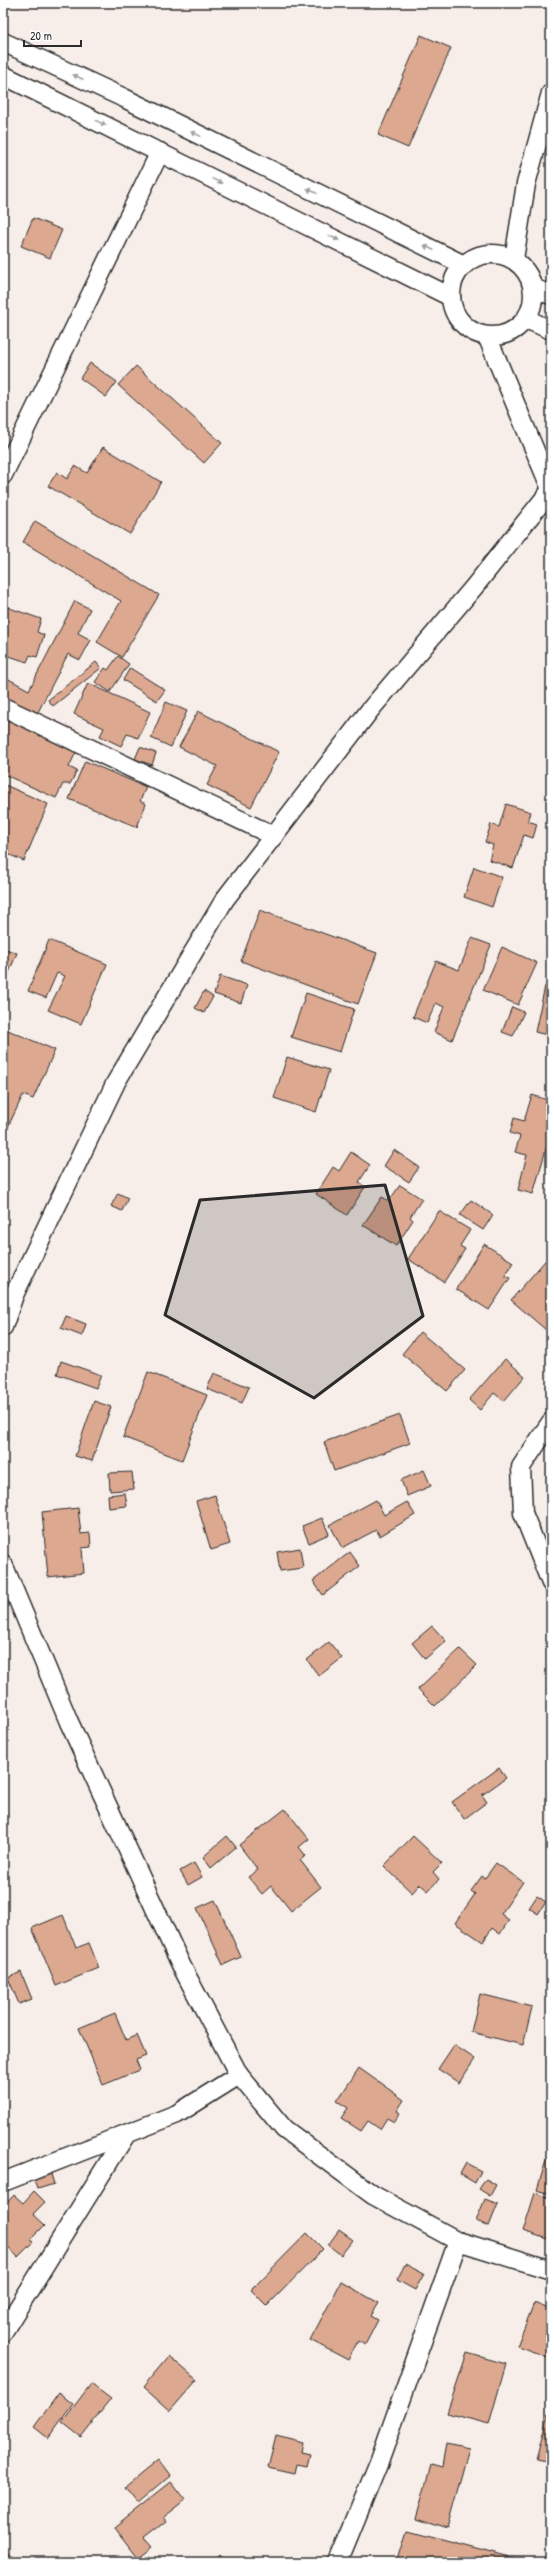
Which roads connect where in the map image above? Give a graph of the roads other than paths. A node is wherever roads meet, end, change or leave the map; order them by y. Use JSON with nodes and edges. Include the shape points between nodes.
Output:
{"nodes":[{"id":1,"x":3,"y":42,"type":"edge"},
{"id":2,"x":3,"y":75,"type":"edge"},
{"id":3,"x":551,"y":93,"type":"edge"},
{"id":4,"x":160,"y":152,"type":"junction"},
{"id":5,"x":514,"y":259,"type":"junction"},
{"id":6,"x":464,"y":265,"type":"junction"},
{"id":7,"x":534,"y":288,"type":"junction"},
{"id":8,"x":551,"y":295,"type":"edge"},
{"id":9,"x":451,"y":297,"type":"junction"},
{"id":10,"x":526,"y":319,"type":"junction"},
{"id":11,"x":551,"y":330,"type":"edge"},
{"id":12,"x":487,"y":336,"type":"junction"},
{"id":13,"x":3,"y":475,"type":"edge"},
{"id":14,"x":551,"y":489,"type":"edge"},
{"id":15,"x":3,"y":707,"type":"edge"},
{"id":16,"x":274,"y":836,"type":"junction"},
{"id":17,"x":3,"y":1327,"type":"edge"},
{"id":18,"x":551,"y":1422,"type":"edge"},
{"id":19,"x":3,"y":1564,"type":"edge"},
{"id":20,"x":551,"y":1583,"type":"edge"},
{"id":21,"x":239,"y":2075,"type":"junction"},
{"id":22,"x":126,"y":2136,"type":"junction"},
{"id":23,"x":3,"y":2182,"type":"edge"},
{"id":24,"x":458,"y":2241,"type":"junction"},
{"id":25,"x":551,"y":2270,"type":"edge"},
{"id":26,"x":3,"y":2332,"type":"edge"},
{"id":27,"x":336,"y":2559,"type":"edge"}],
"edges":[{"from":6,"to":1,"type":"street","one_way":true,"via":[[124,98]]},
{"from":2,"to":4,"type":"street","one_way":true},
{"from":3,"to":5,"type":"street","via":[[526,184]]},
{"from":4,"to":9,"type":"street","one_way":true},
{"from":4,"to":13,"type":"street"},
{"from":5,"to":6,"type":"street","via":[[497,253],[479,255]]},
{"from":5,"to":7,"type":"street","via":[[527,271]]},
{"from":6,"to":9,"type":"street","via":[[454,279]]},
{"from":7,"to":8,"type":"street"},
{"from":7,"to":10,"type":"street","via":[[533,304]]},
{"from":9,"to":12,"type":"street","via":[[454,311],[462,323],[473,332]]},
{"from":10,"to":11,"type":"street"},
{"from":10,"to":12,"type":"street","via":[[516,329],[502,335]]},
{"from":12,"to":14,"type":"street"},
{"from":14,"to":16,"type":"street","via":[[474,587],[370,710]]},
{"from":15,"to":16,"type":"street"},
{"from":16,"to":17,"type":"street","via":[[225,899],[116,1082],[14,1295]]},
{"from":18,"to":20,"type":"street","via":[[521,1467],[524,1513]]},
{"from":19,"to":21,"type":"street","via":[[69,1722],[182,1967]]},
{"from":21,"to":22,"type":"street","via":[[177,2114]]},
{"from":21,"to":24,"type":"street","via":[[284,2128],[373,2195]]},
{"from":22,"to":23,"type":"street"},
{"from":22,"to":26,"type":"street"},
{"from":24,"to":25,"type":"street"},
{"from":24,"to":27,"type":"street","via":[[379,2462]]}]}
